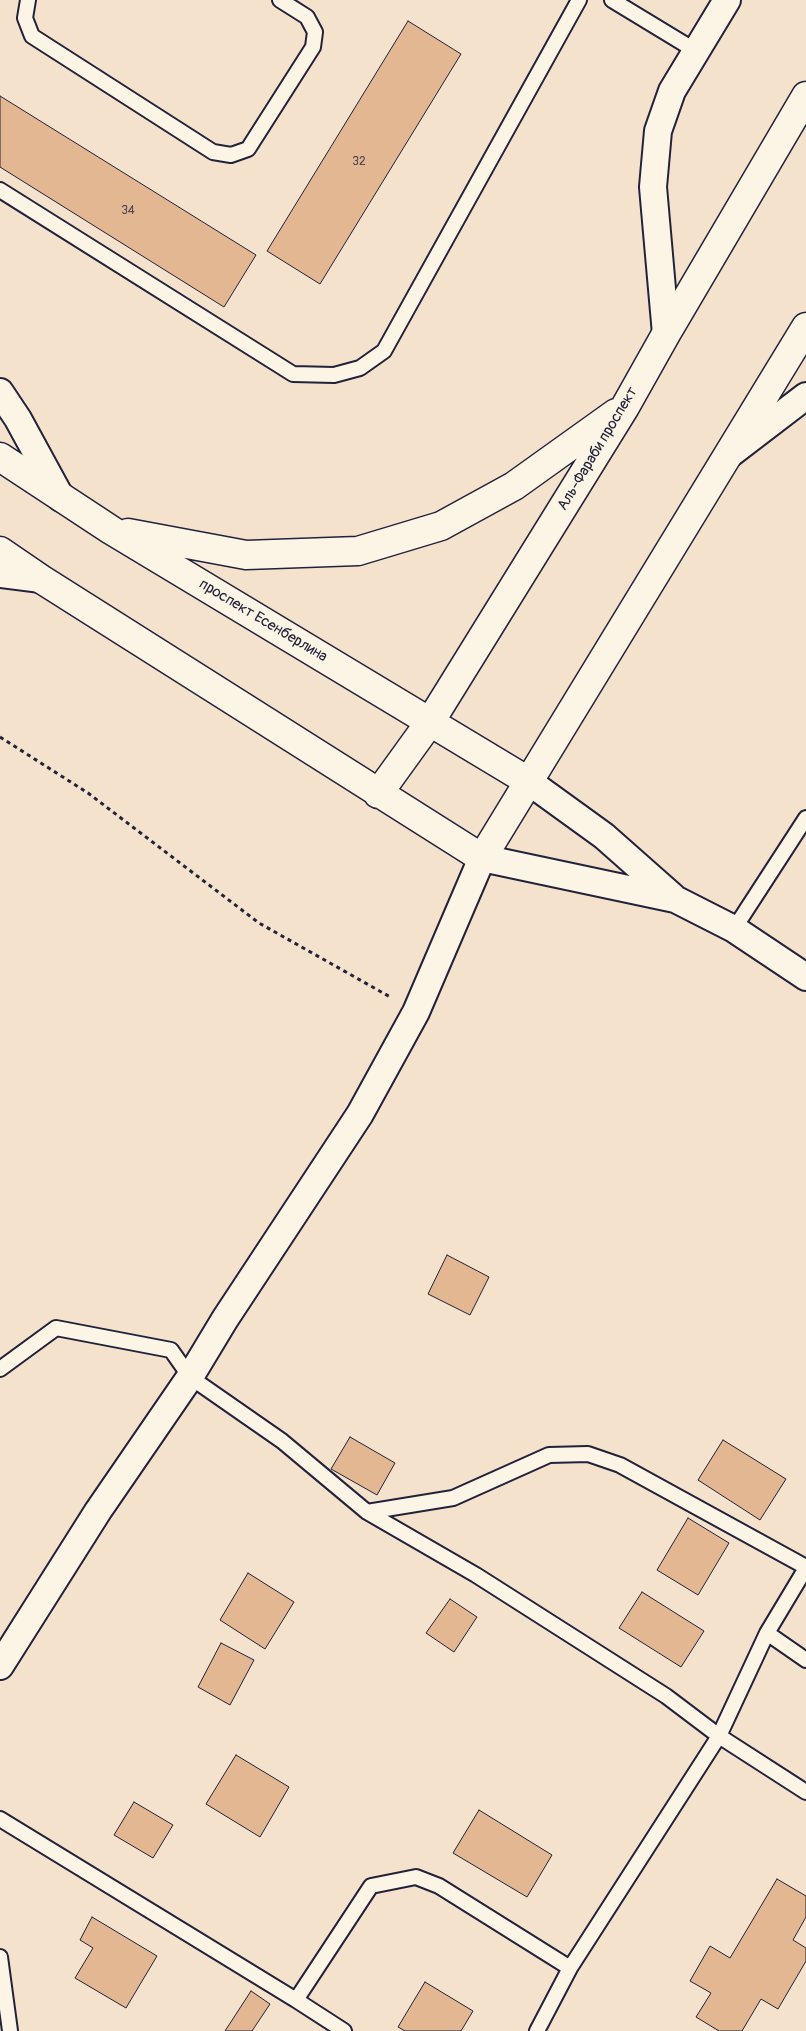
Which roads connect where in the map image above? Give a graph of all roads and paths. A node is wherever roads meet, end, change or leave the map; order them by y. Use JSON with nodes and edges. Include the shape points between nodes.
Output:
{"nodes":[{"id":1,"x":28,"y":0,"type":"edge"},
{"id":2,"x":280,"y":0,"type":"edge"},
{"id":3,"x":579,"y":0,"type":"edge"},
{"id":4,"x":727,"y":0,"type":"edge"},
{"id":5,"x":618,"y":2,"type":"edge"},
{"id":6,"x":696,"y":51,"type":"junction"},
{"id":7,"x":806,"y":96,"type":"edge"},
{"id":8,"x":0,"y":190,"type":"edge"},
{"id":9,"x":806,"y":327,"type":"edge"},
{"id":10,"x":666,"y":334,"type":"junction"},
{"id":11,"x":0,"y":392,"type":"edge"},
{"id":12,"x":806,"y":396,"type":"edge"},
{"id":13,"x":626,"y":407,"type":"junction"},
{"id":14,"x":729,"y":455,"type":"junction"},
{"id":15,"x":0,"y":457,"type":"edge"},
{"id":16,"x":61,"y":498,"type":"junction"},
{"id":17,"x":111,"y":530,"type":"junction"},
{"id":18,"x":0,"y":551,"type":"edge"},
{"id":19,"x":0,"y":574,"type":"edge"},
{"id":20,"x":41,"y":578,"type":"junction"},
{"id":21,"x":430,"y":722,"type":"junction"},
{"id":22,"x":0,"y":737,"type":"edge"},
{"id":23,"x":528,"y":781,"type":"junction"},
{"id":24,"x":378,"y":794,"type":"junction"},
{"id":25,"x":806,"y":818,"type":"edge"},
{"id":26,"x":482,"y":858,"type":"junction"},
{"id":27,"x":675,"y":899,"type":"junction"},
{"id":28,"x":734,"y":929,"type":"junction"},
{"id":29,"x":806,"y":977,"type":"edge"},
{"id":30,"x":416,"y":1012,"type":"junction"},
{"id":31,"x":0,"y":1369,"type":"edge"},
{"id":32,"x":190,"y":1377,"type":"junction"},
{"id":33,"x":367,"y":1512,"type":"junction"},
{"id":34,"x":806,"y":1568,"type":"edge"},
{"id":35,"x":767,"y":1633,"type":"junction"},
{"id":36,"x":806,"y":1660,"type":"edge"},
{"id":37,"x":0,"y":1666,"type":"edge"},
{"id":38,"x":719,"y":1736,"type":"junction"},
{"id":39,"x":806,"y":1792,"type":"edge"},
{"id":40,"x":0,"y":1819,"type":"edge"},
{"id":41,"x":0,"y":1957,"type":"edge"},
{"id":42,"x":570,"y":1968,"type":"junction"},
{"id":43,"x":296,"y":2000,"type":"junction"},
{"id":44,"x":10,"y":2031,"type":"edge"},
{"id":45,"x":344,"y":2031,"type":"edge"},
{"id":46,"x":537,"y":2031,"type":"edge"}],
"edges":[{"from":1,"to":2,"type":"lane","via":[[25,18],[32,36],[213,152],[231,155],[248,149],[313,47],[315,32],[307,18]]},
{"from":3,"to":8,"type":"lane","via":[[384,351],[360,368],[334,375],[292,374]]},
{"from":4,"to":6,"type":"street"},
{"from":5,"to":6,"type":"lane"},
{"from":6,"to":10,"type":"street","via":[[672,91],[658,131],[653,187]]},
{"from":7,"to":10,"type":"street","name":"Аль-Фараби проспект"},
{"from":9,"to":14,"type":"street"},
{"from":10,"to":13,"type":"street","name":"Аль-Фараби проспект"},
{"from":11,"to":16,"type":"street"},
{"from":12,"to":14,"type":"street"},
{"from":13,"to":17,"type":"street","via":[[514,486],[441,526],[358,550],[246,555]]},
{"from":13,"to":21,"type":"street","name":"Аль-Фараби проспект"},
{"from":14,"to":23,"type":"street"},
{"from":15,"to":16,"type":"street","name":"проспект Есенберлина"},
{"from":16,"to":17,"type":"street","name":"проспект Есенберлина"},
{"from":17,"to":21,"type":"street","name":"проспект Есенберлина"},
{"from":18,"to":20,"type":"street"},
{"from":19,"to":20,"type":"street"},
{"from":20,"to":24,"type":"street"},
{"from":21,"to":23,"type":"street","name":"проспект Есенберлина"},
{"from":21,"to":24,"type":"street","name":"Аль-Фараби проспект"},
{"from":22,"to":30,"type":"path","via":[[88,793],[259,923]]},
{"from":23,"to":26,"type":"street"},
{"from":23,"to":27,"type":"street","via":[[604,836]]},
{"from":24,"to":26,"type":"street"},
{"from":25,"to":28,"type":"lane"},
{"from":26,"to":27,"type":"street"},
{"from":26,"to":30,"type":"street"},
{"from":27,"to":28,"type":"street"},
{"from":28,"to":29,"type":"street"},
{"from":30,"to":32,"type":"street","via":[[360,1114]]},
{"from":31,"to":32,"type":"lane","via":[[56,1328],[171,1350]]},
{"from":32,"to":33,"type":"lane","via":[[282,1441]]},
{"from":32,"to":37,"type":"street","via":[[98,1511]]},
{"from":33,"to":34,"type":"lane","via":[[453,1498],[549,1455],[588,1454],[620,1465]]},
{"from":33,"to":38,"type":"lane","via":[[476,1575],[666,1696]]},
{"from":34,"to":35,"type":"lane"},
{"from":35,"to":36,"type":"lane"},
{"from":35,"to":38,"type":"lane"},
{"from":38,"to":39,"type":"lane"},
{"from":38,"to":42,"type":"lane"},
{"from":40,"to":43,"type":"lane"},
{"from":41,"to":44,"type":"lane"},
{"from":42,"to":43,"type":"lane","via":[[439,1886],[416,1877],[371,1886]]},
{"from":42,"to":46,"type":"lane"},
{"from":43,"to":45,"type":"lane"}]}
